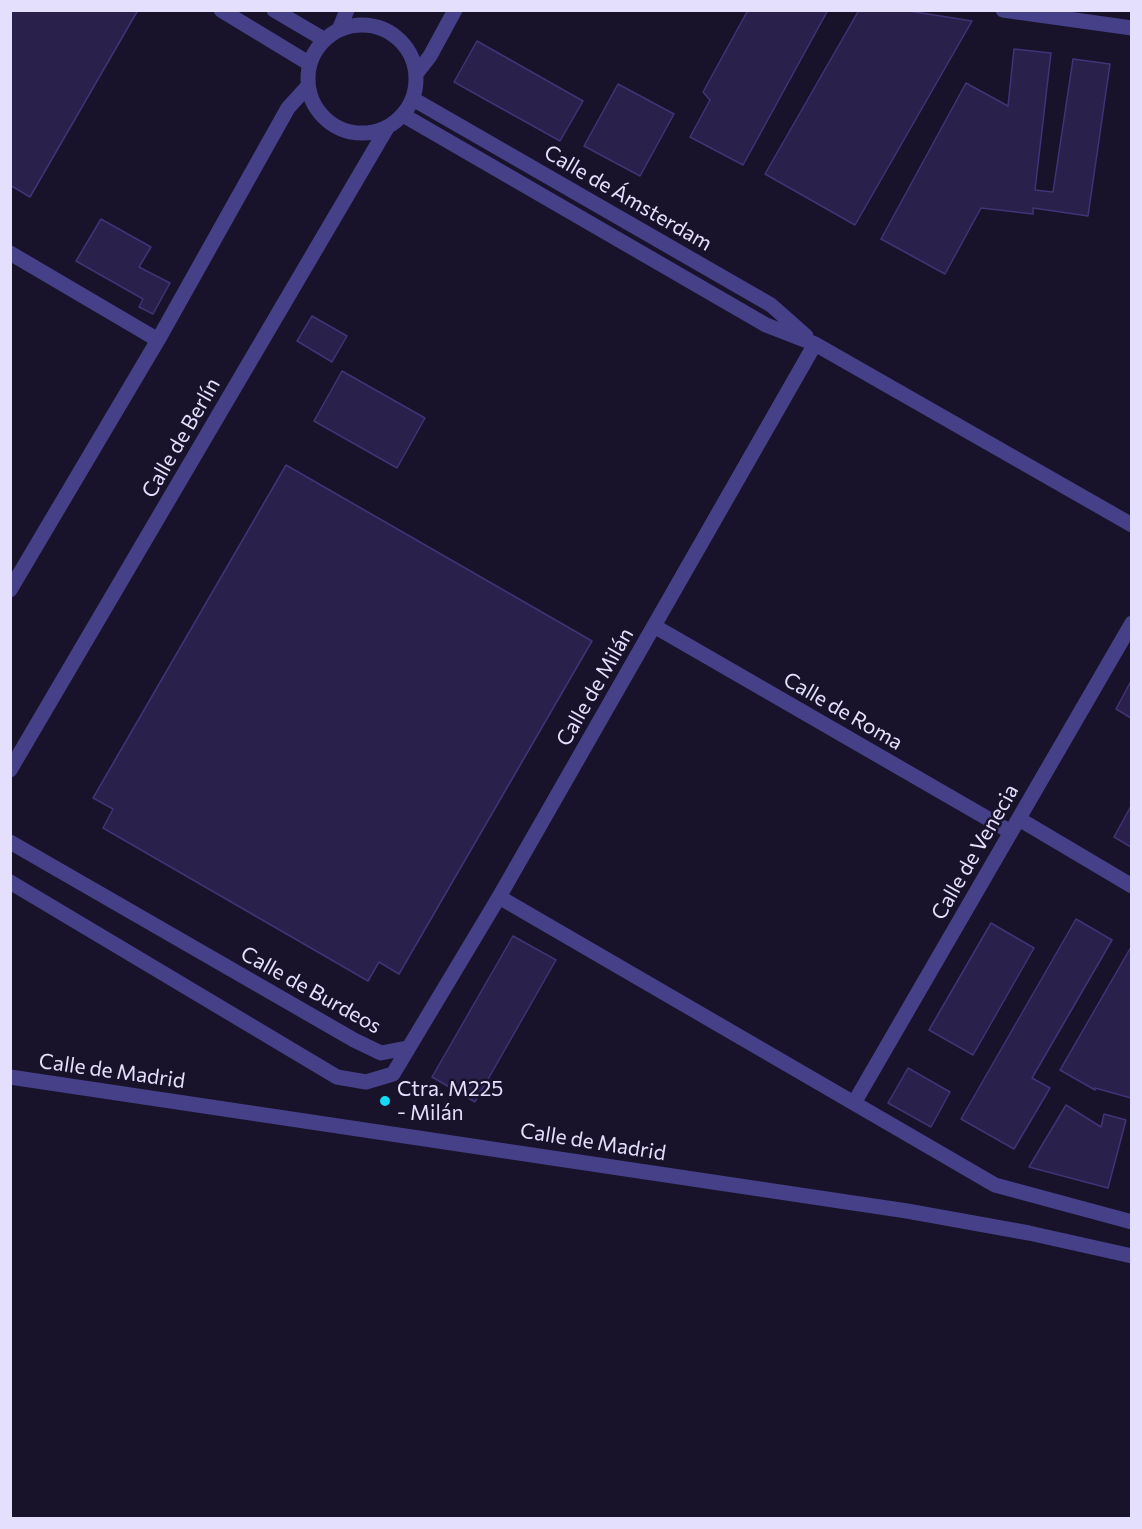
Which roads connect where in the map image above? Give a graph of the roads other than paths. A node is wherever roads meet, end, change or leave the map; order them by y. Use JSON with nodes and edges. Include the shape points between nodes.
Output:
{"nodes":[{"id":1,"x":221,"y":10,"type":"edge"},
{"id":2,"x":274,"y":10,"type":"edge"},
{"id":3,"x":347,"y":10,"type":"edge"},
{"id":4,"x":455,"y":10,"type":"edge"},
{"id":5,"x":1003,"y":10,"type":"edge"},
{"id":6,"x":1131,"y":28,"type":"edge"},
{"id":7,"x":339,"y":30,"type":"junction"},
{"id":8,"x":325,"y":40,"type":"junction"},
{"id":9,"x":310,"y":64,"type":"junction"},
{"id":10,"x":416,"y":74,"type":"junction"},
{"id":11,"x":308,"y":86,"type":"junction"},
{"id":12,"x":413,"y":99,"type":"junction"},
{"id":13,"x":403,"y":115,"type":"junction"},
{"id":14,"x":387,"y":128,"type":"junction"},
{"id":15,"x":10,"y":254,"type":"edge"},
{"id":16,"x":158,"y":340,"type":"junction"},
{"id":17,"x":815,"y":344,"type":"junction"},
{"id":18,"x":1131,"y":525,"type":"edge"},
{"id":19,"x":10,"y":590,"type":"edge"},
{"id":20,"x":1131,"y":623,"type":"edge"},
{"id":21,"x":654,"y":626,"type":"junction"},
{"id":22,"x":10,"y":770,"type":"edge"},
{"id":23,"x":1015,"y":825,"type":"junction"},
{"id":24,"x":10,"y":842,"type":"edge"},
{"id":25,"x":10,"y":882,"type":"edge"},
{"id":26,"x":1131,"y":886,"type":"edge"},
{"id":27,"x":499,"y":897,"type":"junction"},
{"id":28,"x":407,"y":1048,"type":"junction"},
{"id":29,"x":10,"y":1077,"type":"edge"},
{"id":30,"x":854,"y":1103,"type":"junction"},
{"id":31,"x":1131,"y":1222,"type":"edge"},
{"id":32,"x":1131,"y":1256,"type":"edge"}],
"edges":[{"from":1,"to":9,"type":"street"},
{"from":2,"to":8,"type":"street"},
{"from":3,"to":7,"type":"street"},
{"from":4,"to":10,"type":"street"},
{"from":5,"to":6,"type":"street"},
{"from":7,"to":8,"type":"street"},
{"from":7,"to":10,"type":"street","via":[[373,26],[389,32],[412,57]]},
{"from":8,"to":9,"type":"street"},
{"from":9,"to":11,"type":"street"},
{"from":10,"to":12,"type":"street"},
{"from":11,"to":14,"type":"street","via":[[323,117],[336,127],[353,133]]},
{"from":11,"to":16,"type":"street","via":[[288,108]]},
{"from":12,"to":13,"type":"street"},
{"from":12,"to":17,"type":"street","name":"Calle de Ámsterdam","via":[[771,305]]},
{"from":13,"to":14,"type":"street"},
{"from":13,"to":17,"type":"street","name":"Calle de Ámsterdam","via":[[766,325]]},
{"from":14,"to":22,"type":"street","name":"Calle de Berlín"},
{"from":15,"to":16,"type":"street"},
{"from":16,"to":19,"type":"street"},
{"from":17,"to":18,"type":"street","name":"Calle de Ámsterdam"},
{"from":17,"to":21,"type":"street","name":"Calle de Milán"},
{"from":20,"to":23,"type":"street","name":"Calle de Venecia"},
{"from":21,"to":23,"type":"street","name":"Calle de Roma"},
{"from":21,"to":27,"type":"street","name":"Calle de Milán"},
{"from":23,"to":26,"type":"street","name":"Calle de Roma"},
{"from":23,"to":30,"type":"street","name":"Calle de Venecia"},
{"from":24,"to":28,"type":"street","name":"Calle de Burdeos","via":[[354,1040],[381,1053]]},
{"from":25,"to":28,"type":"street","via":[[337,1077],[366,1082],[393,1074]]},
{"from":27,"to":28,"type":"street","name":"Calle de Milán"},
{"from":27,"to":30,"type":"street"},
{"from":29,"to":32,"type":"street","name":"Calle de Madrid","via":[[885,1208],[1029,1233]]},
{"from":30,"to":31,"type":"street","via":[[995,1185]]}]}
